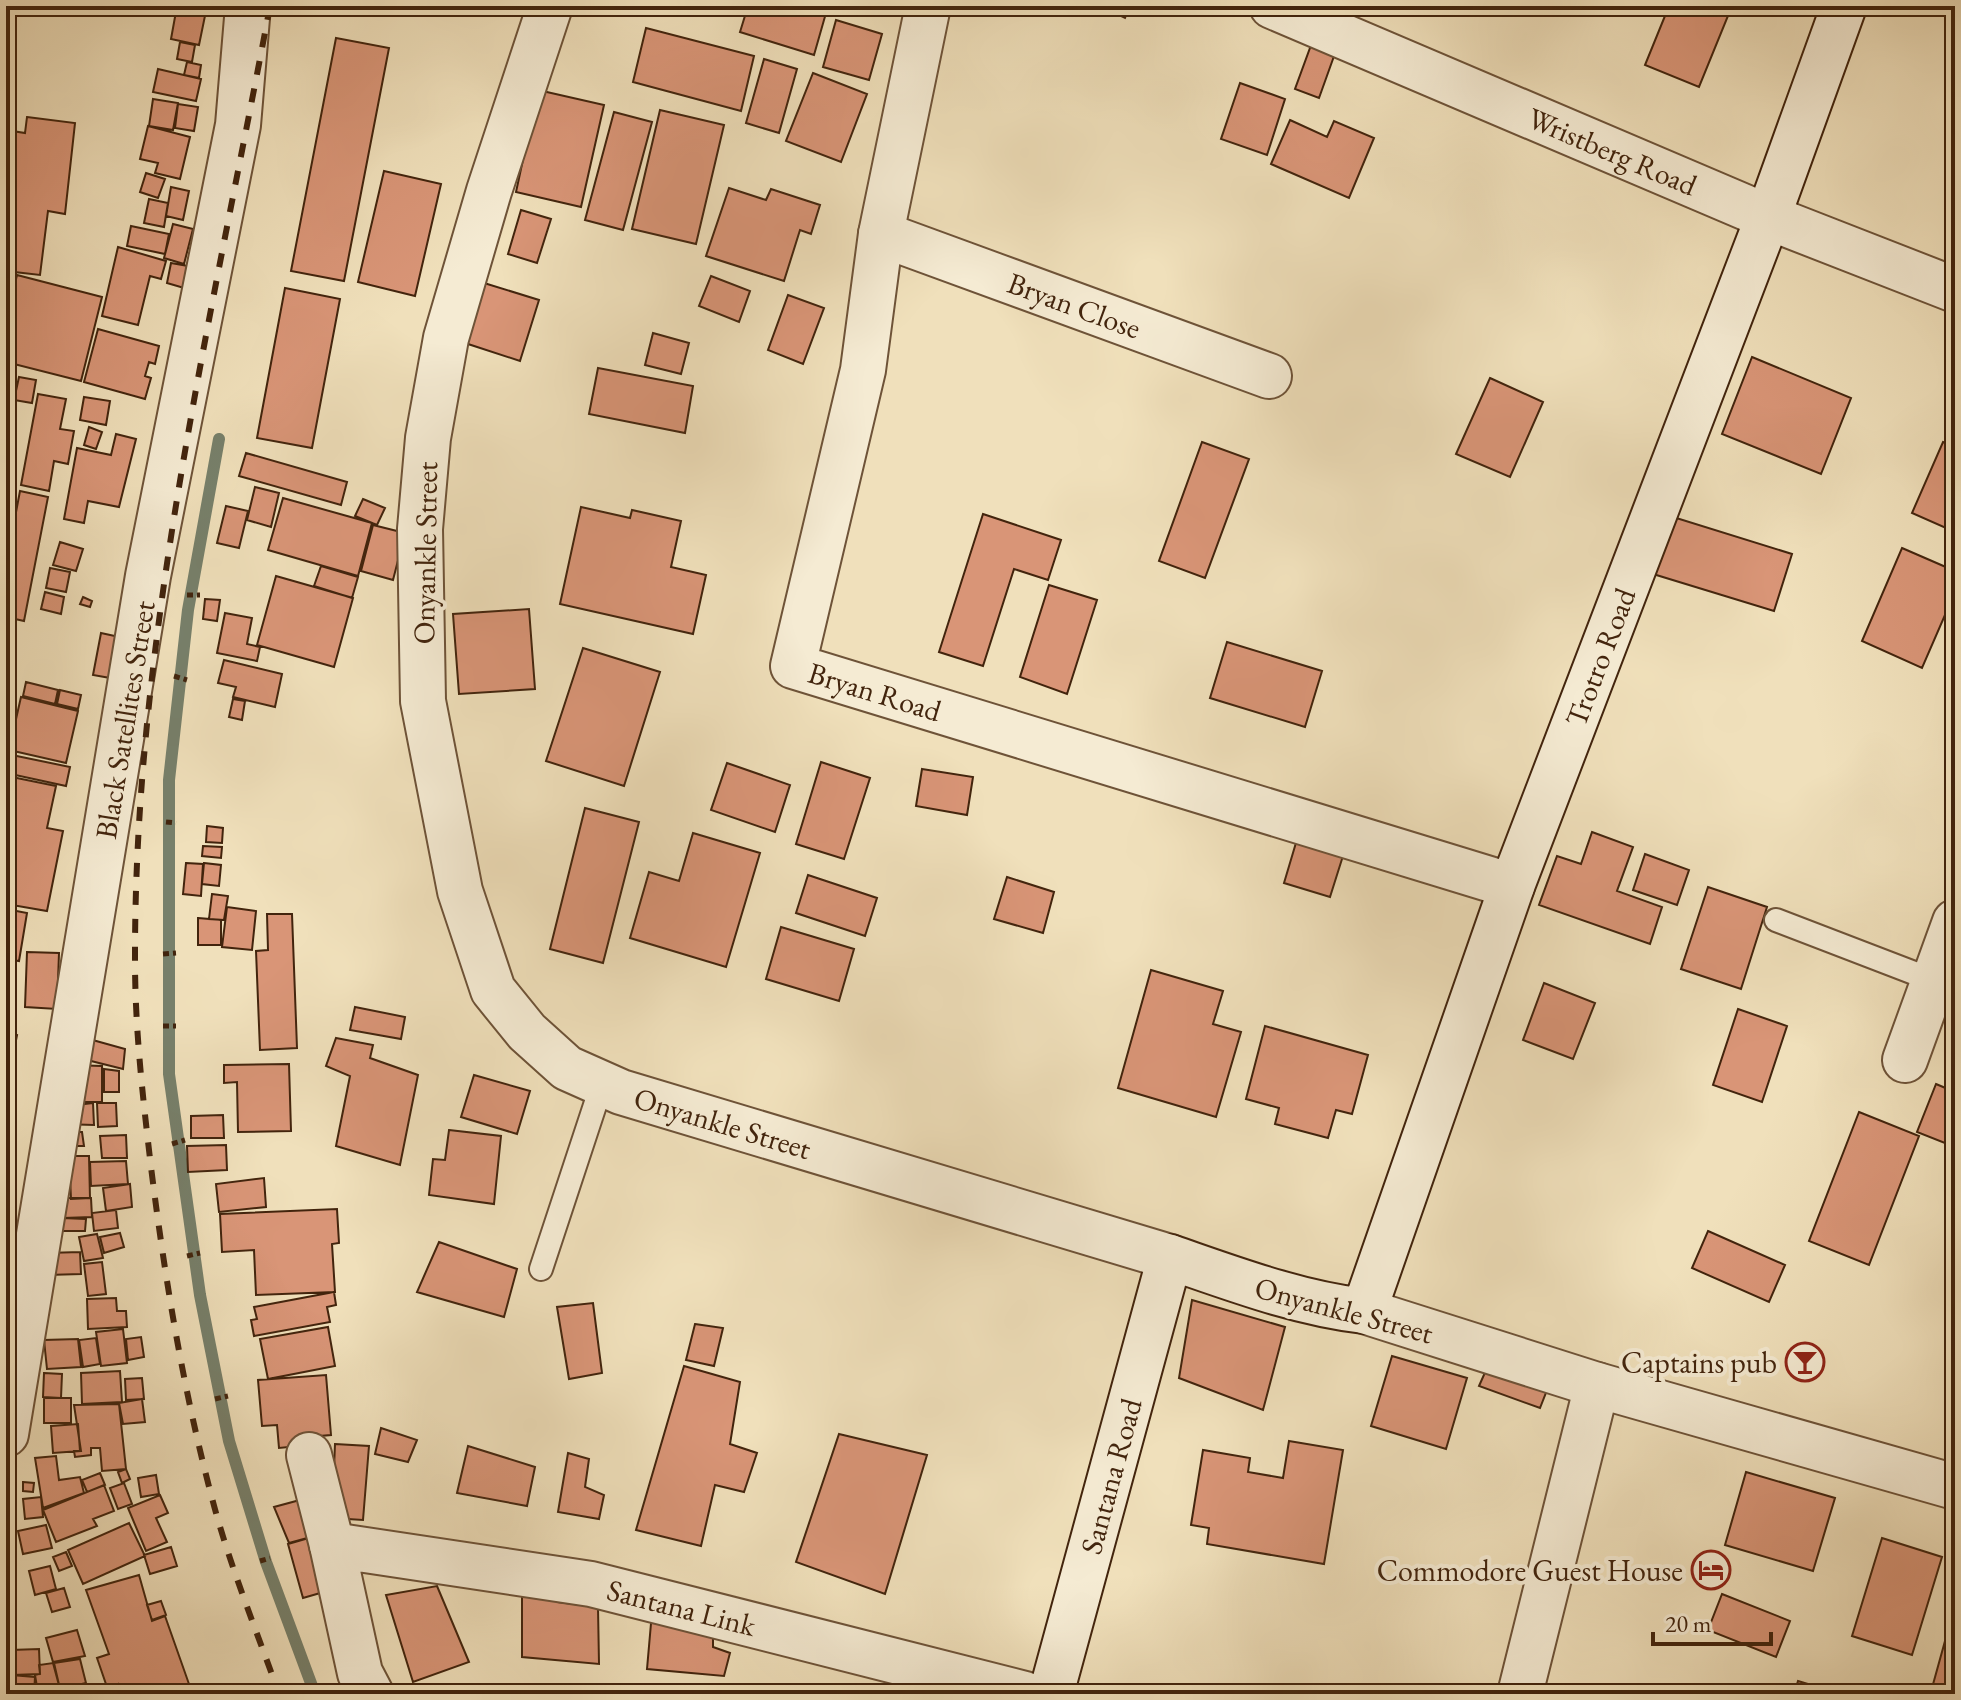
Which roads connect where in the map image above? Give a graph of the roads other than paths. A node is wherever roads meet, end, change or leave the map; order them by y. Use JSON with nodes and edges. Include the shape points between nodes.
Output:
{"nodes":[{"id":1,"x":248,"y":6,"type":"edge"},
{"id":2,"x":550,"y":6,"type":"edge"},
{"id":3,"x":928,"y":6,"type":"edge"},
{"id":4,"x":1272,"y":6,"type":"edge"},
{"id":5,"x":1844,"y":6,"type":"edge"},
{"id":6,"x":1768,"y":217,"type":"junction"},
{"id":7,"x":881,"y":234,"type":"junction"},
{"id":8,"x":1955,"y":290,"type":"edge"},
{"id":9,"x":1269,"y":376,"type":"dead end"},
{"id":10,"x":1512,"y":886,"type":"junction"},
{"id":11,"x":1776,"y":920,"type":"dead end"},
{"id":12,"x":1955,"y":922,"type":"edge"},
{"id":13,"x":1935,"y":981,"type":"junction"},
{"id":14,"x":1905,"y":1060,"type":"dead end"},
{"id":15,"x":602,"y":1084,"type":"junction"},
{"id":16,"x":1170,"y":1257,"type":"junction"},
{"id":17,"x":541,"y":1269,"type":"dead end"},
{"id":18,"x":1364,"y":1311,"type":"junction"},
{"id":19,"x":1597,"y":1385,"type":"junction"},
{"id":20,"x":6,"y":1434,"type":"edge"},
{"id":21,"x":309,"y":1455,"type":"dead end"},
{"id":22,"x":1955,"y":1487,"type":"edge"},
{"id":23,"x":332,"y":1545,"type":"junction"},
{"id":24,"x":371,"y":1694,"type":"edge"},
{"id":25,"x":1025,"y":1694,"type":"edge"},
{"id":26,"x":1051,"y":1694,"type":"edge"},
{"id":27,"x":1520,"y":1694,"type":"edge"}],
"edges":[{"from":1,"to":20,"type":"street","name":"Black Satellites Street","via":[[238,125],[148,576]]},
{"from":2,"to":15,"type":"street","name":"Onyankle Street","via":[[446,338],[428,438],[420,529],[423,701],[460,891],[493,990],[527,1032],[567,1068]]},
{"from":3,"to":7,"type":"street","name":"Bryan Road"},
{"from":4,"to":6,"type":"street","name":"Wristberg Road"},
{"from":5,"to":6,"type":"street","name":"Trotro Road"},
{"from":6,"to":8,"type":"street","name":"Wristberg Road"},
{"from":6,"to":10,"type":"street","name":"Trotro Road"},
{"from":7,"to":9,"type":"street","name":"Bryan Close"},
{"from":7,"to":10,"type":"street","name":"Bryan Road","via":[[863,370],[793,666]]},
{"from":10,"to":18,"type":"street","name":"Trotro Road"},
{"from":11,"to":13,"type":"lane"},
{"from":12,"to":13,"type":"street"},
{"from":13,"to":14,"type":"street"},
{"from":15,"to":16,"type":"street","name":"Onyankle Street"},
{"from":15,"to":17,"type":"lane"},
{"from":16,"to":18,"type":"street","name":"Onyankle Street","via":[[1326,1307]]},
{"from":16,"to":26,"type":"street","name":"Santana Road"},
{"from":18,"to":19,"type":"street","name":"Onyankle Street"},
{"from":19,"to":22,"type":"street","name":"Onyankle Street"},
{"from":19,"to":27,"type":"street"},
{"from":21,"to":23,"type":"street"},
{"from":23,"to":24,"type":"street","via":[[360,1673]]},
{"from":23,"to":25,"type":"street","name":"Santana Link","via":[[591,1584]]}]}
